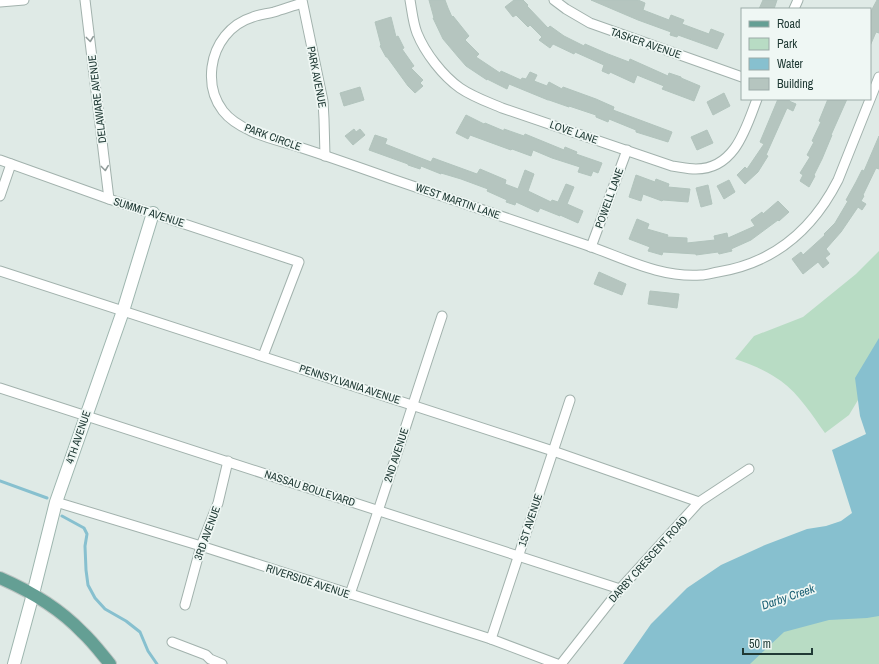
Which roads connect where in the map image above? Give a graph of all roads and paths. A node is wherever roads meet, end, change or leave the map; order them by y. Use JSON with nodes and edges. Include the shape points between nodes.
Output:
{"nodes":[{"id":1,"x":24,"y":0,"type":"edge"},
{"id":2,"x":85,"y":0,"type":"edge"},
{"id":3,"x":410,"y":0,"type":"edge"},
{"id":4,"x":554,"y":0,"type":"edge"},
{"id":5,"x":0,"y":2,"type":"edge"},
{"id":6,"x":302,"y":2,"type":"edge"},
{"id":7,"x":741,"y":77,"type":"edge"},
{"id":8,"x":879,"y":77,"type":"edge"},
{"id":9,"x":871,"y":97,"type":"edge"},
{"id":10,"x":757,"y":100,"type":"edge"},
{"id":11,"x":870,"y":100,"type":"edge"},
{"id":12,"x":627,"y":150,"type":"junction"},
{"id":13,"x":325,"y":156,"type":"junction"},
{"id":14,"x":0,"y":160,"type":"edge"},
{"id":15,"x":11,"y":164,"type":"junction"},
{"id":16,"x":0,"y":196,"type":"edge"},
{"id":17,"x":109,"y":199,"type":"junction"},
{"id":18,"x":153,"y":213,"type":"junction"},
{"id":19,"x":591,"y":247,"type":"junction"},
{"id":20,"x":0,"y":271,"type":"edge"},
{"id":21,"x":122,"y":311,"type":"junction"},
{"id":22,"x":442,"y":316,"type":"dead end"},
{"id":23,"x":263,"y":356,"type":"junction"},
{"id":24,"x":0,"y":388,"type":"edge"},
{"id":25,"x":570,"y":400,"type":"dead end"},
{"id":26,"x":412,"y":404,"type":"junction"},
{"id":27,"x":86,"y":416,"type":"junction"},
{"id":28,"x":553,"y":451,"type":"junction"},
{"id":29,"x":228,"y":462,"type":"junction"},
{"id":30,"x":749,"y":469,"type":"dead end"},
{"id":31,"x":56,"y":502,"type":"junction"},
{"id":32,"x":699,"y":502,"type":"junction"},
{"id":33,"x":379,"y":510,"type":"junction"},
{"id":34,"x":201,"y":546,"type":"junction"},
{"id":35,"x":518,"y":556,"type":"junction"},
{"id":36,"x":0,"y":578,"type":"edge"},
{"id":37,"x":620,"y":589,"type":"junction"},
{"id":38,"x":34,"y":594,"type":"junction"},
{"id":39,"x":350,"y":594,"type":"junction"},
{"id":40,"x":185,"y":605,"type":"dead end"},
{"id":41,"x":491,"y":639,"type":"junction"},
{"id":42,"x":172,"y":642,"type":"dead end"},
{"id":43,"x":14,"y":664,"type":"edge"},
{"id":44,"x":110,"y":664,"type":"edge"},
{"id":45,"x":222,"y":664,"type":"edge"},
{"id":46,"x":557,"y":664,"type":"edge"},
{"id":47,"x":561,"y":664,"type":"edge"}],
"edges":[{"from":1,"to":5,"type":"street"},
{"from":2,"to":17,"type":"street","name":"DELAWARE AVENUE","one_way":true},
{"from":3,"to":12,"type":"street","name":"LOVE LANE","via":[[421,42],[442,72],[461,89],[502,108]]},
{"from":4,"to":7,"type":"street","name":"TASKER AVENUE","via":[[590,23]]},
{"from":6,"to":13,"type":"street","name":"PARK AVENUE","via":[[323,101]]},
{"from":6,"to":13,"type":"street","name":"PARK CIRCLE","via":[[253,16],[226,34],[213,58],[212,85],[215,98],[222,110],[241,126]]},
{"from":8,"to":9,"type":"street","name":"WEST MARTIN LANE"},
{"from":10,"to":12,"type":"street","name":"LOVE LANE","via":[[738,145],[726,158],[711,166],[697,169],[681,168]]},
{"from":11,"to":19,"type":"street","name":"WEST MARTIN LANE","via":[[830,195],[804,229],[781,249],[756,262],[730,270],[702,275],[680,275],[656,271]]},
{"from":12,"to":19,"type":"street","name":"POWELL LANE"},
{"from":13,"to":19,"type":"street","name":"WEST MARTIN LANE"},
{"from":14,"to":15,"type":"street","name":"SUMMIT AVENUE"},
{"from":15,"to":16,"type":"street"},
{"from":15,"to":17,"type":"street","name":"SUMMIT AVENUE"},
{"from":17,"to":18,"type":"street","name":"SUMMIT AVENUE"},
{"from":18,"to":21,"type":"street","name":"4TH AVENUE"},
{"from":18,"to":23,"type":"street","name":"SUMMIT AVENUE","via":[[299,262]]},
{"from":20,"to":21,"type":"street","name":"PENNSYLVANIA AVENUE"},
{"from":21,"to":23,"type":"street","name":"PENNSYLVANIA AVENUE"},
{"from":21,"to":27,"type":"street","name":"4TH AVENUE"},
{"from":22,"to":26,"type":"street","name":"2ND AVENUE"},
{"from":23,"to":26,"type":"street","name":"PENNSYLVANIA AVENUE"},
{"from":24,"to":27,"type":"street","name":"NASSAU BOULEVARD"},
{"from":25,"to":28,"type":"street","name":"1ST AVENUE"},
{"from":26,"to":28,"type":"street","name":"PENNSYLVANIA AVENUE"},
{"from":26,"to":33,"type":"street","name":"2ND AVENUE"},
{"from":27,"to":29,"type":"street","name":"NASSAU BOULEVARD"},
{"from":27,"to":31,"type":"street","name":"4TH AVENUE"},
{"from":28,"to":32,"type":"street","name":"PENNSYLVANIA AVENUE"},
{"from":28,"to":35,"type":"street","name":"1ST AVENUE"},
{"from":29,"to":33,"type":"street","name":"NASSAU BOULEVARD"},
{"from":29,"to":34,"type":"street","name":"3RD AVENUE","via":[[218,503]]},
{"from":30,"to":32,"type":"street","name":"DARBY CRESCENT ROAD"},
{"from":31,"to":34,"type":"street","name":"RIVERSIDE AVENUE"},
{"from":31,"to":38,"type":"street","name":"4TH AVENUE"},
{"from":32,"to":37,"type":"street","name":"DARBY CRESCENT ROAD"},
{"from":33,"to":35,"type":"street","name":"NASSAU BOULEVARD"},
{"from":33,"to":39,"type":"street","name":"2ND AVENUE"},
{"from":34,"to":39,"type":"street","name":"RIVERSIDE AVENUE"},
{"from":34,"to":40,"type":"street","name":"3RD AVENUE"},
{"from":35,"to":37,"type":"street","name":"NASSAU BOULEVARD"},
{"from":35,"to":41,"type":"street","name":"1ST AVENUE"},
{"from":36,"to":38,"type":"main road"},
{"from":37,"to":47,"type":"street","name":"DARBY CRESCENT ROAD"},
{"from":38,"to":43,"type":"street","name":"4TH AVENUE"},
{"from":38,"to":44,"type":"main road","via":[[59,611],[82,632]]},
{"from":39,"to":41,"type":"street","name":"RIVERSIDE AVENUE"},
{"from":41,"to":46,"type":"street","name":"RIVERSIDE AVENUE"},
{"from":42,"to":45,"type":"street"}]}
